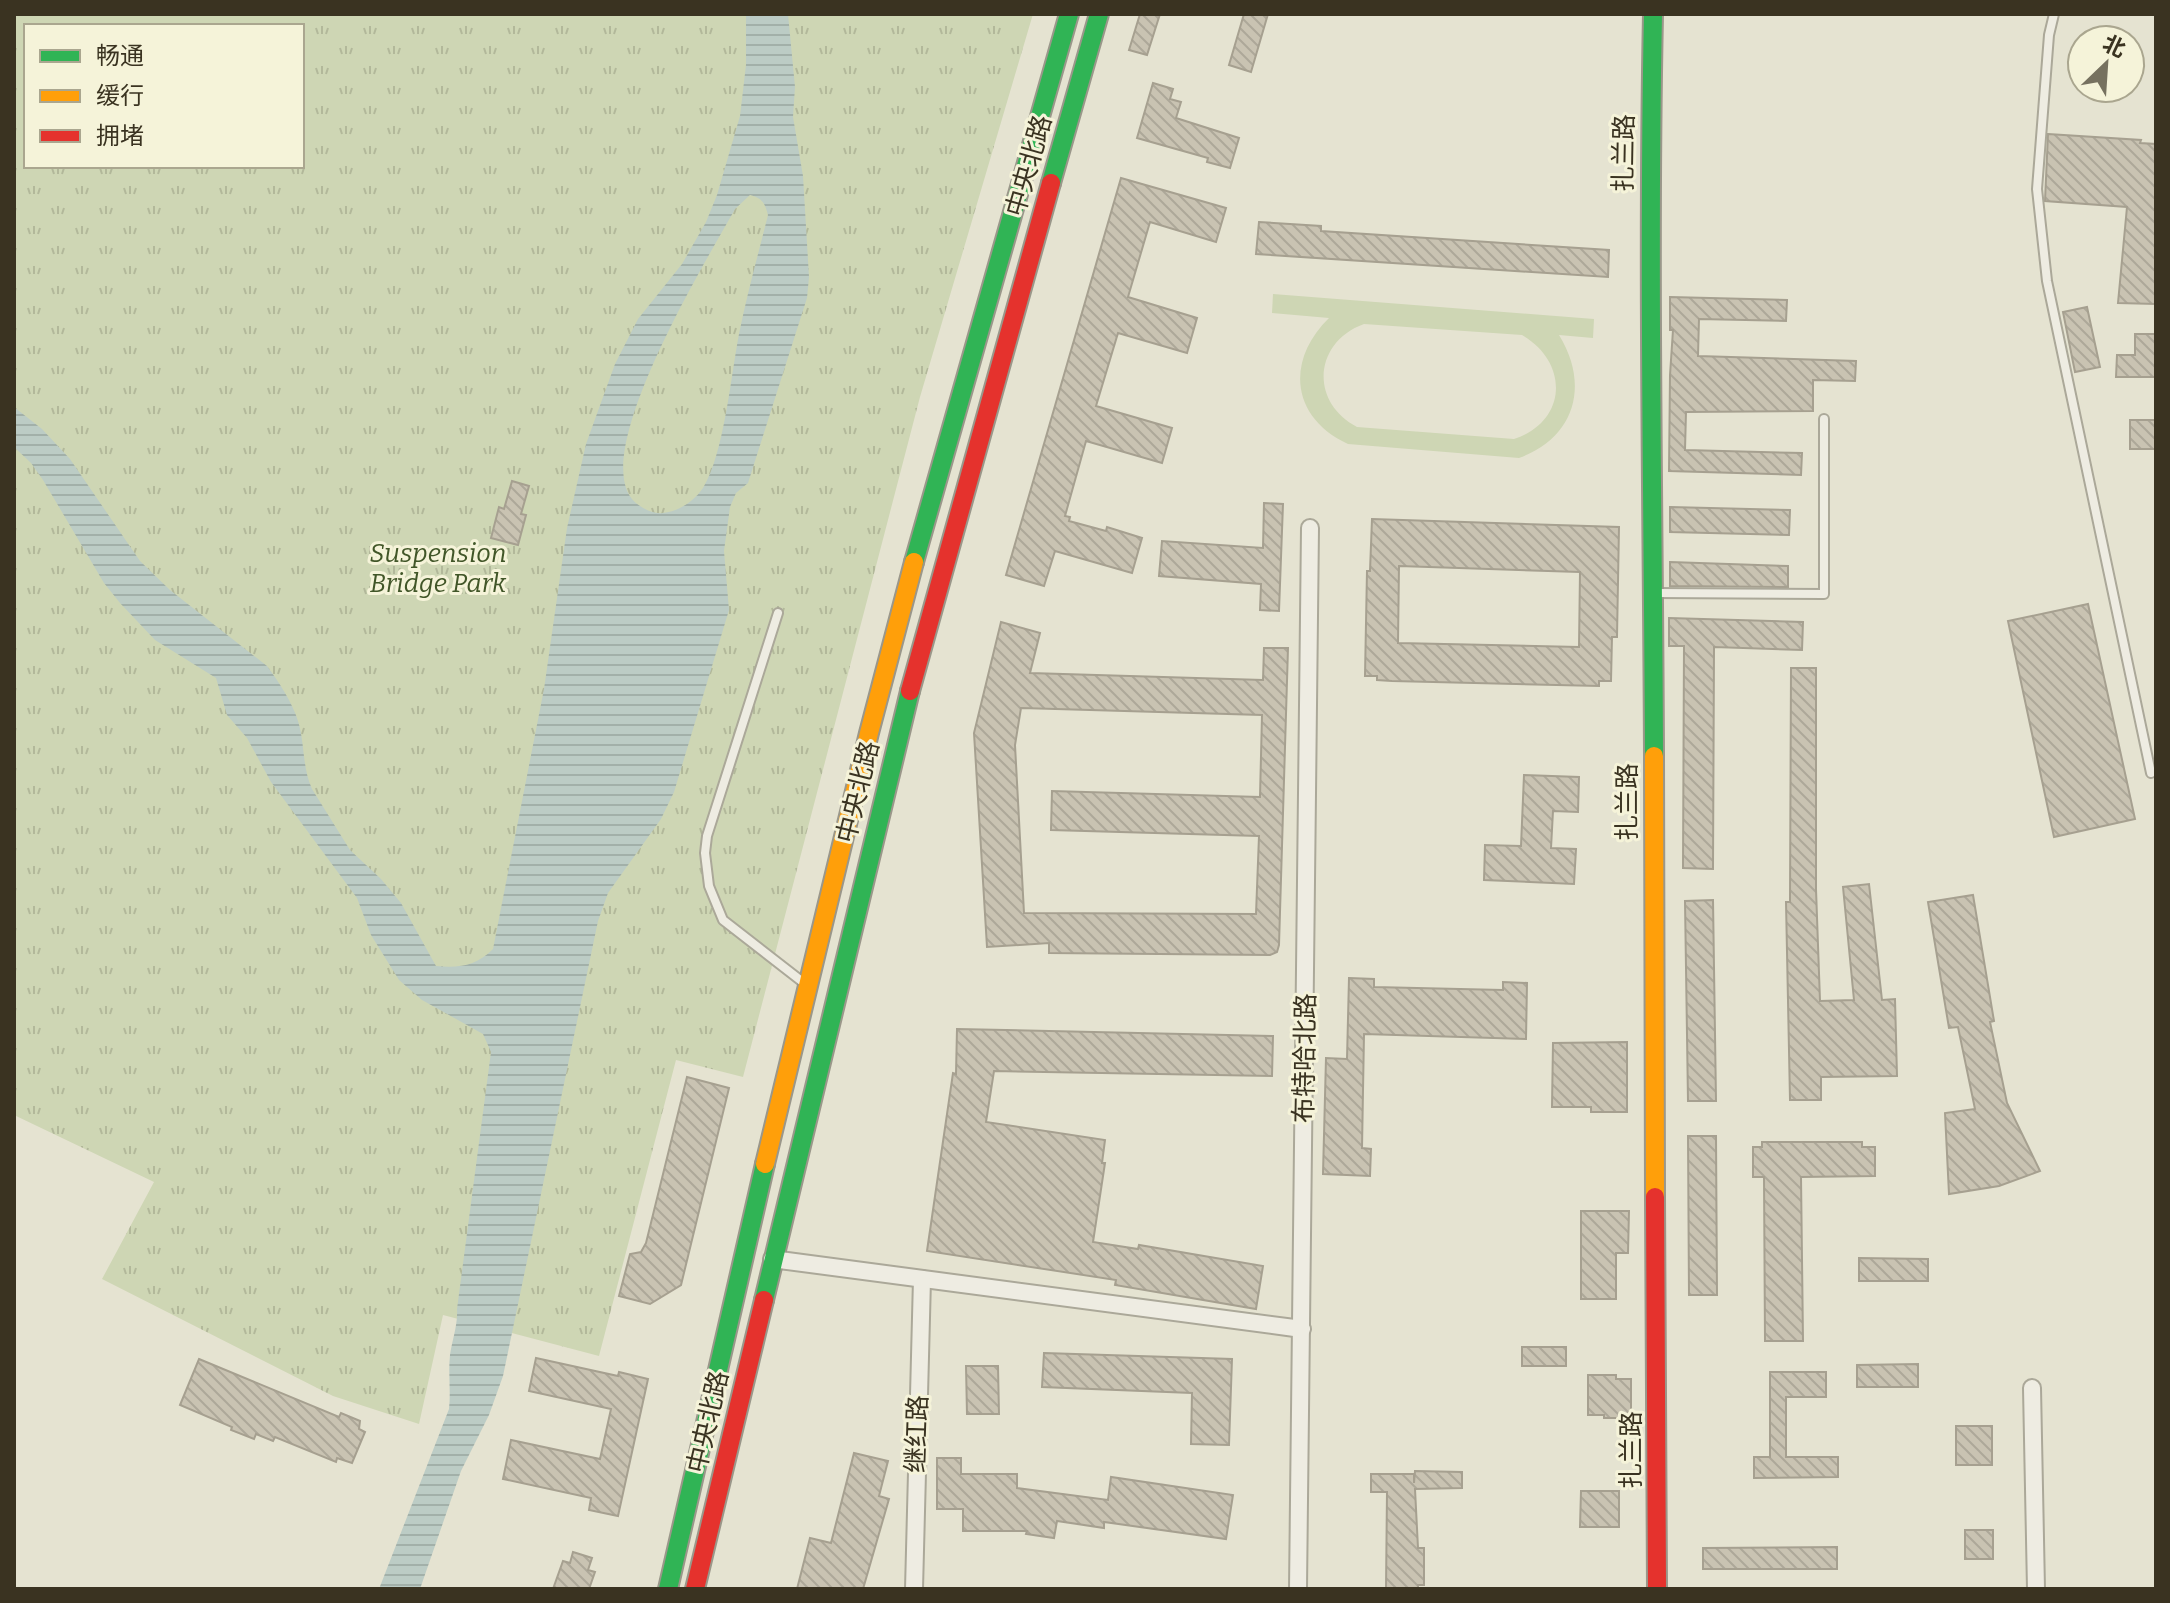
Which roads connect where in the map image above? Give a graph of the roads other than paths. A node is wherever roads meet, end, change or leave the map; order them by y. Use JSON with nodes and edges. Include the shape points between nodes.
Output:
{"nodes":[{"id":1,"x":1069,"y":14,"type":"edge"},
{"id":2,"x":1099,"y":14,"type":"edge"},
{"id":3,"x":1653,"y":14,"type":"edge"},
{"id":4,"x":2054,"y":14,"type":"edge"},
{"id":5,"x":1824,"y":419,"type":"dead end"},
{"id":6,"x":1310,"y":528,"type":"dead end"},
{"id":7,"x":1653,"y":593,"type":"junction"},
{"id":8,"x":778,"y":613,"type":"dead end"},
{"id":9,"x":2151,"y":773,"type":"dead end"},
{"id":10,"x":809,"y":987,"type":"junction"},
{"id":11,"x":772,"y":1259,"type":"junction"},
{"id":12,"x":922,"y":1279,"type":"junction"},
{"id":13,"x":1302,"y":1329,"type":"junction"},
{"id":14,"x":2032,"y":1388,"type":"dead end"},
{"id":15,"x":668,"y":1589,"type":"edge"},
{"id":16,"x":695,"y":1589,"type":"edge"},
{"id":17,"x":914,"y":1589,"type":"edge"},
{"id":18,"x":1298,"y":1589,"type":"edge"},
{"id":19,"x":1657,"y":1589,"type":"edge"},
{"id":20,"x":2036,"y":1589,"type":"edge"}],
"edges":[{"from":1,"to":10,"type":"main road","name":"中央北路","via":[[908,582]]},
{"from":2,"to":11,"type":"main road","name":"中央北路","via":[[932,604]]},
{"from":3,"to":7,"type":"main road","name":"扎兰路"},
{"from":4,"to":9,"type":"lane","via":[[2037,189],[2047,281]]},
{"from":5,"to":7,"type":"lane","via":[[1824,594]]},
{"from":6,"to":13,"type":"street","name":"布特哈北路"},
{"from":7,"to":19,"type":"main road","name":"扎兰路"},
{"from":8,"to":10,"type":"lane","via":[[707,836],[706,869],[723,920]]},
{"from":10,"to":15,"type":"main road","name":"中央北路"},
{"from":11,"to":12,"type":"street"},
{"from":11,"to":16,"type":"main road","name":"中央北路"},
{"from":12,"to":13,"type":"street"},
{"from":12,"to":17,"type":"street","name":"继红路"},
{"from":13,"to":18,"type":"street","name":"布特哈北路"},
{"from":14,"to":20,"type":"street"}]}
